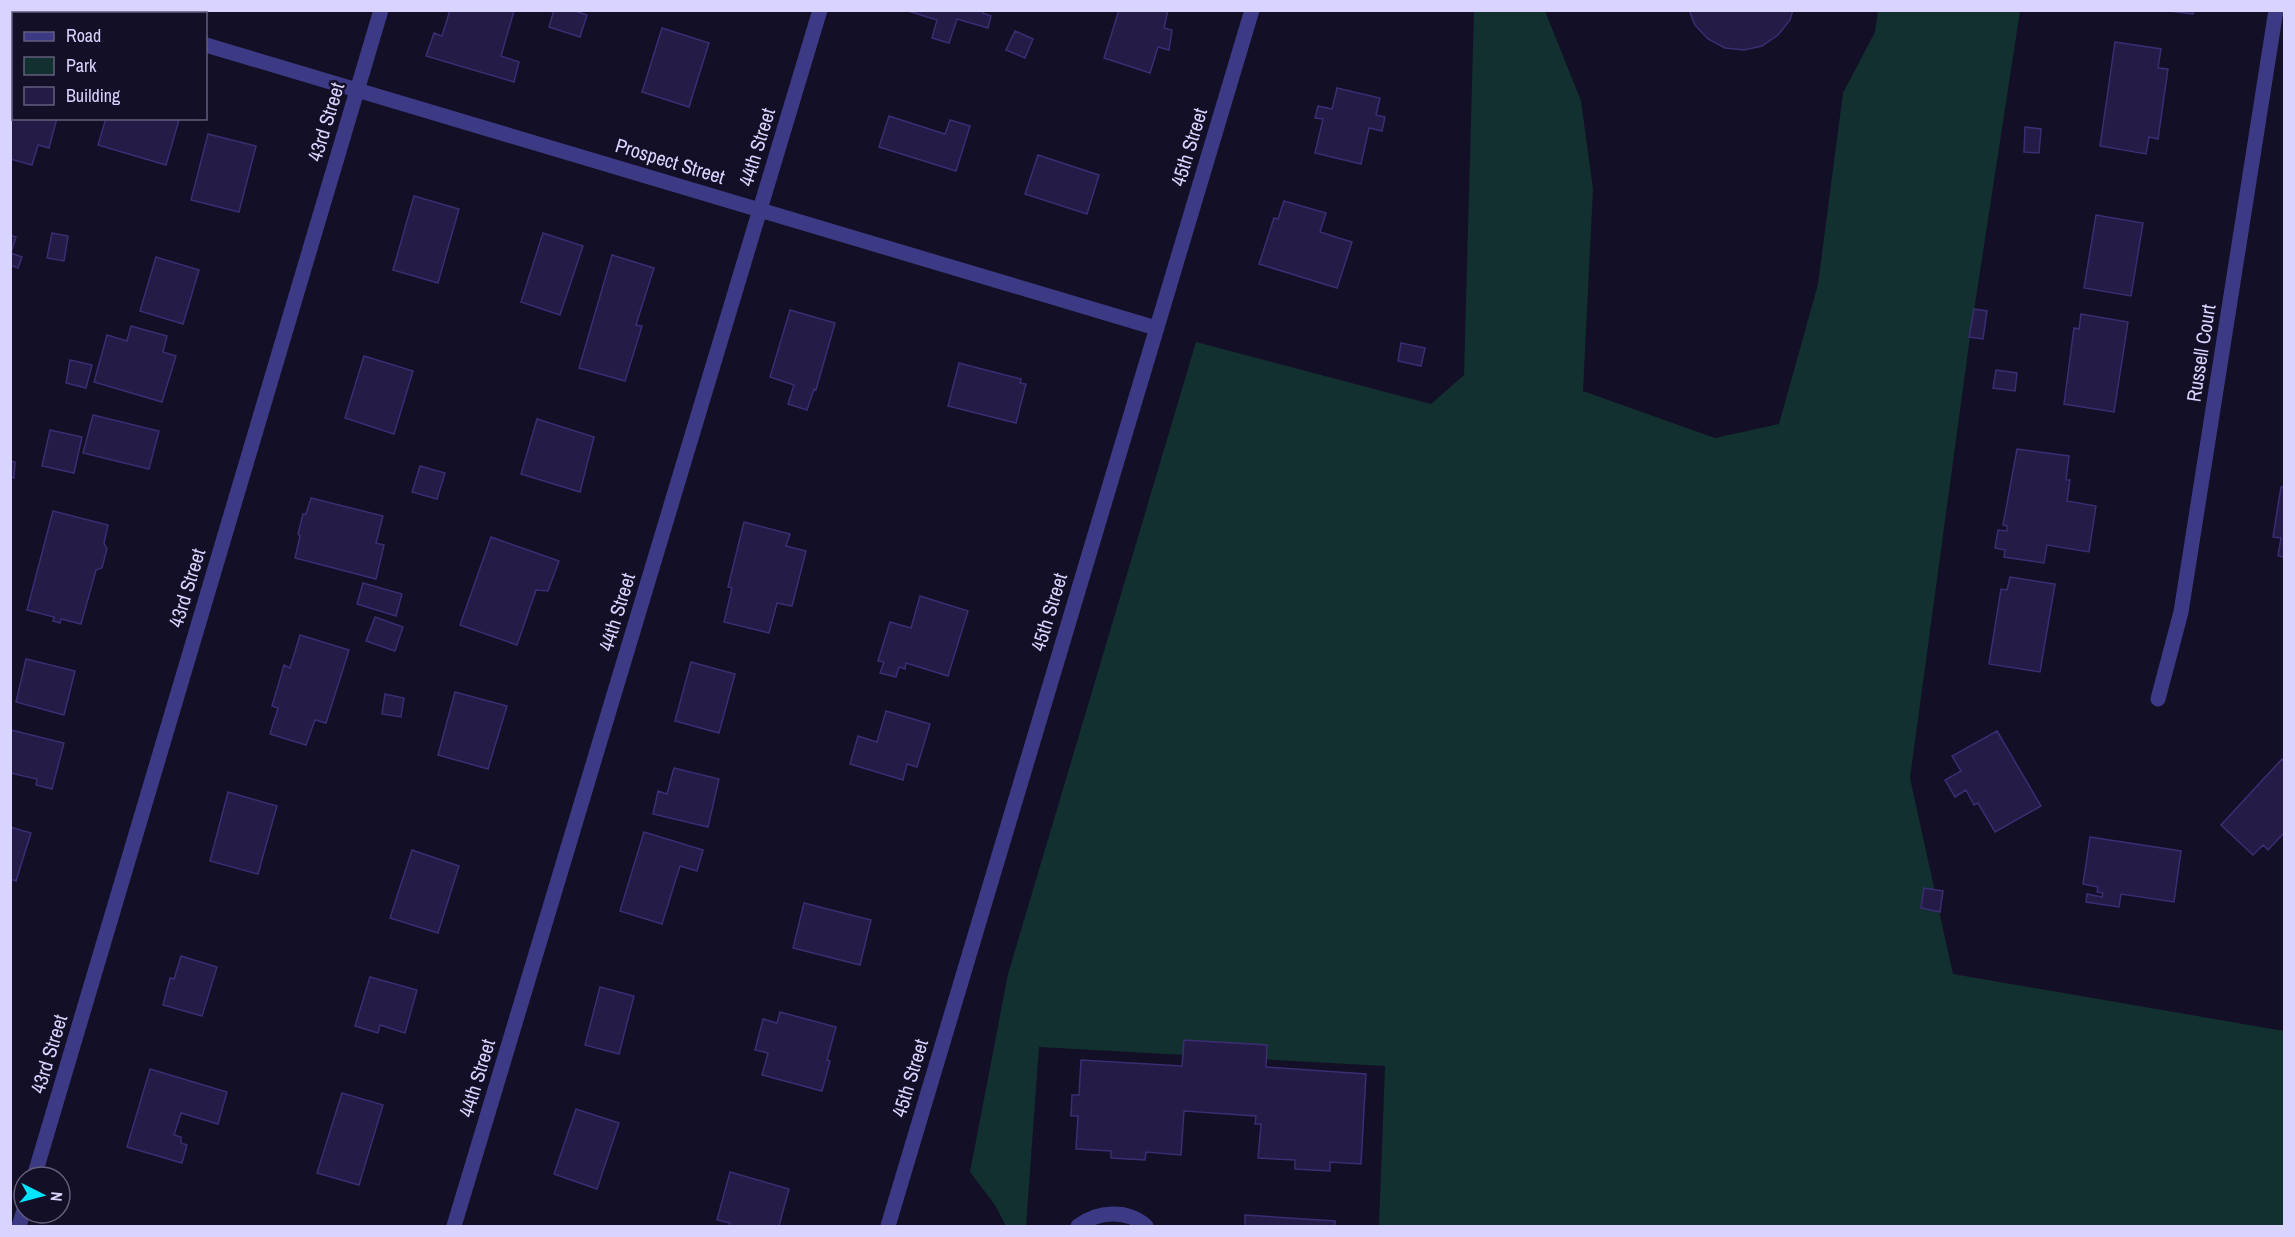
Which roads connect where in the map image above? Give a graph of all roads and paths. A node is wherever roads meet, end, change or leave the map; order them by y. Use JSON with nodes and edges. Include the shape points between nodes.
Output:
{"nodes":[{"id":1,"x":381,"y":10,"type":"edge"},
{"id":2,"x":820,"y":10,"type":"edge"},
{"id":3,"x":1252,"y":10,"type":"edge"},
{"id":4,"x":2276,"y":10,"type":"edge"},
{"id":5,"x":207,"y":45,"type":"edge"},
{"id":6,"x":357,"y":90,"type":"junction"},
{"id":7,"x":760,"y":210,"type":"junction"},
{"id":8,"x":1156,"y":328,"type":"junction"},
{"id":9,"x":2158,"y":699,"type":"dead end"},
{"id":10,"x":38,"y":1165,"type":"edge"},
{"id":11,"x":454,"y":1227,"type":"edge"},
{"id":12,"x":888,"y":1227,"type":"edge"},
{"id":13,"x":1078,"y":1227,"type":"edge"},
{"id":14,"x":1146,"y":1227,"type":"edge"}],
"edges":[{"from":1,"to":6,"type":"street","name":"43rd Street"},
{"from":2,"to":7,"type":"street","name":"44th Street"},
{"from":3,"to":8,"type":"street","name":"45th Street"},
{"from":4,"to":9,"type":"street","name":"Russell Court","via":[[2181,612]]},
{"from":5,"to":6,"type":"street","name":"Prospect Street"},
{"from":6,"to":7,"type":"street","name":"Prospect Street"},
{"from":6,"to":10,"type":"street","name":"43rd Street"},
{"from":7,"to":8,"type":"street","name":"Prospect Street"},
{"from":7,"to":11,"type":"street","name":"44th Street"},
{"from":8,"to":12,"type":"street","name":"45th Street"},
{"from":13,"to":14,"type":"street","via":[[1105,1214],[1123,1215]]}]}
